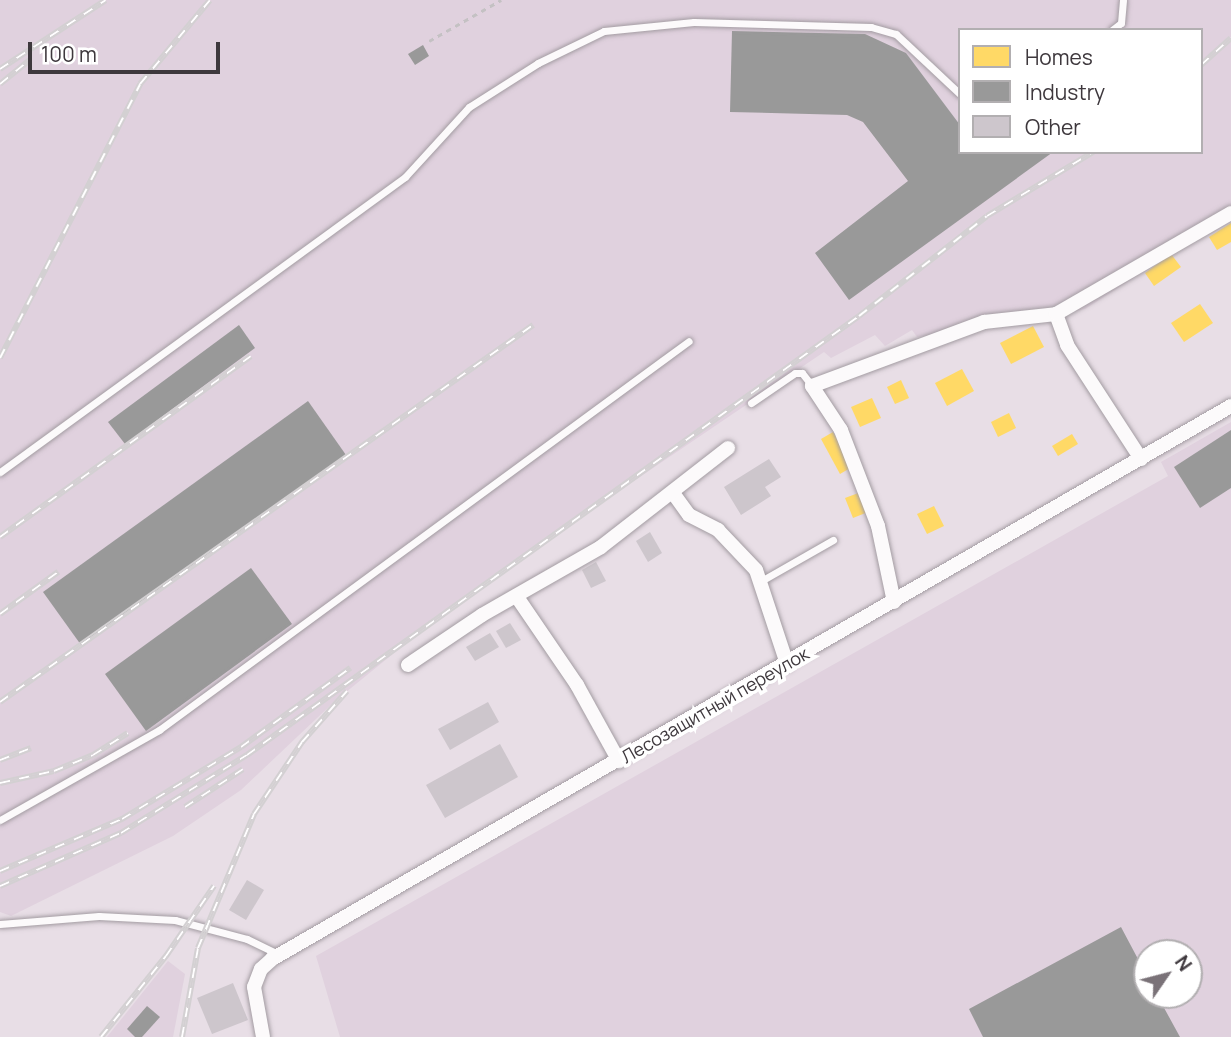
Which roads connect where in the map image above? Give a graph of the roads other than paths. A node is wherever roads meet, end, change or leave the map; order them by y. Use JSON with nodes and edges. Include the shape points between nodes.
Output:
{"nodes":[{"id":1,"x":1126,"y":1,"type":"edge"},
{"id":2,"x":1115,"y":28,"type":"edge"},
{"id":3,"x":958,"y":92,"type":"edge"},
{"id":4,"x":1231,"y":213,"type":"edge"},
{"id":5,"x":1056,"y":314,"type":"junction"},
{"id":6,"x":689,"y":341,"type":"dead end"},
{"id":7,"x":812,"y":386,"type":"junction"},
{"id":8,"x":751,"y":403,"type":"dead end"},
{"id":9,"x":1231,"y":406,"type":"edge"},
{"id":10,"x":728,"y":449,"type":"dead end"},
{"id":11,"x":1141,"y":459,"type":"junction"},
{"id":12,"x":0,"y":472,"type":"edge"},
{"id":13,"x":673,"y":493,"type":"junction"},
{"id":14,"x":833,"y":540,"type":"dead end"},
{"id":15,"x":761,"y":581,"type":"junction"},
{"id":16,"x":517,"y":597,"type":"junction"},
{"id":17,"x":894,"y":602,"type":"junction"},
{"id":18,"x":787,"y":664,"type":"junction"},
{"id":19,"x":408,"y":665,"type":"dead end"},
{"id":20,"x":619,"y":761,"type":"junction"},
{"id":21,"x":0,"y":820,"type":"edge"},
{"id":22,"x":0,"y":924,"type":"edge"},
{"id":23,"x":279,"y":955,"type":"junction"},
{"id":24,"x":263,"y":1037,"type":"edge"}],
"edges":[{"from":1,"to":2,"type":"lane","via":[[1121,23]]},
{"from":3,"to":12,"type":"lane","via":[[896,34],[871,27],[694,22],[604,31],[538,63],[469,107],[405,177]]},
{"from":4,"to":5,"type":"street"},
{"from":5,"to":7,"type":"street","via":[[984,322]]},
{"from":5,"to":11,"type":"street","via":[[1067,345]]},
{"from":6,"to":21,"type":"lane","via":[[159,730]]},
{"from":7,"to":8,"type":"lane","via":[[802,373],[795,373]]},
{"from":7,"to":17,"type":"street","via":[[841,430],[877,527]]},
{"from":9,"to":11,"type":"street","name":"Лесозащитный переулок"},
{"from":10,"to":13,"type":"street"},
{"from":11,"to":17,"type":"street","name":"Лесозащитный переулок"},
{"from":13,"to":15,"type":"street","via":[[689,515],[718,530]]},
{"from":13,"to":16,"type":"street","via":[[601,547]]},
{"from":14,"to":15,"type":"lane"},
{"from":15,"to":18,"type":"street"},
{"from":16,"to":19,"type":"street"},
{"from":16,"to":20,"type":"street","via":[[577,685]]},
{"from":17,"to":18,"type":"street","name":"Лесозащитный переулок"},
{"from":18,"to":20,"type":"street","name":"Лесозащитный переулок"},
{"from":20,"to":23,"type":"street","name":"Лесозащитный переулок"},
{"from":22,"to":23,"type":"lane","via":[[99,916],[175,920],[247,939]]},
{"from":23,"to":24,"type":"street","name":"Лесозащитный переулок","via":[[261,969],[254,987]]}]}
